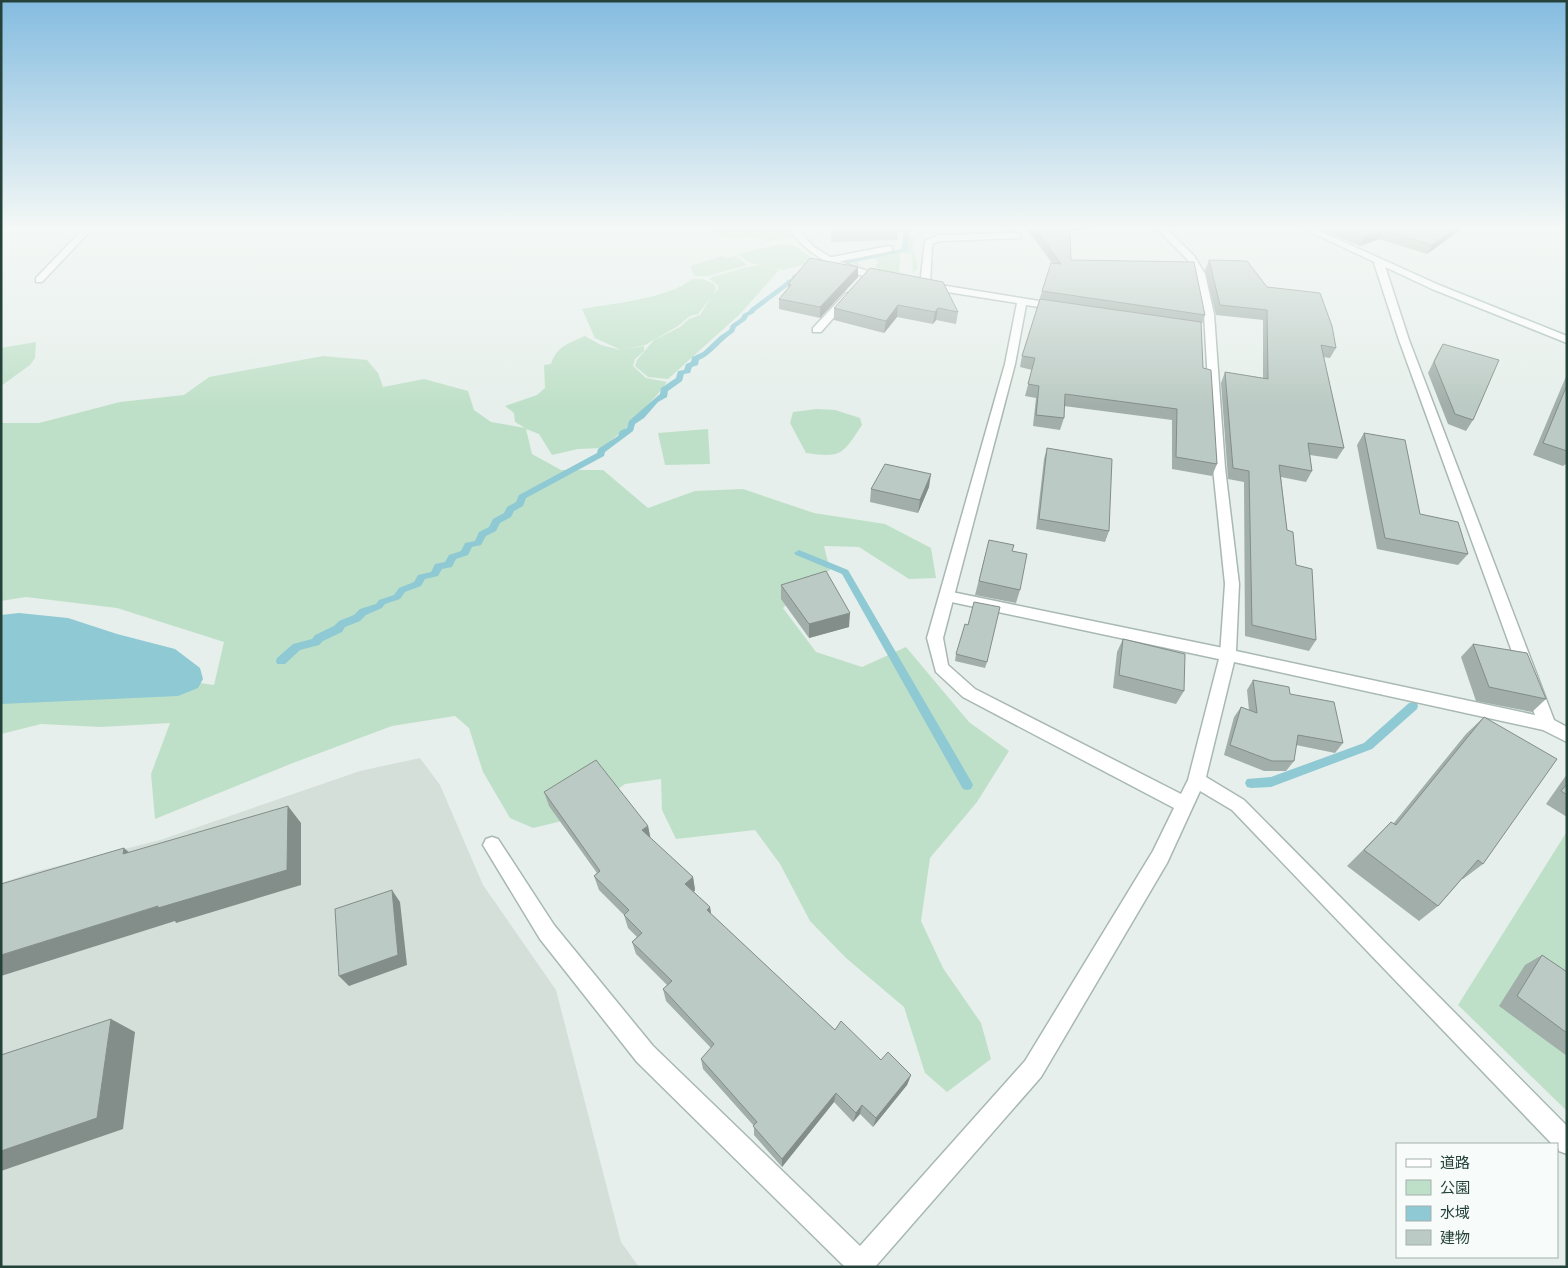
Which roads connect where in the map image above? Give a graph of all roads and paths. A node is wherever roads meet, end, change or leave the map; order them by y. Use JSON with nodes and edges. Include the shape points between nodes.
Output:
{"nodes":[{"id":1,"x":856,"y":287,"type":"edge"},
{"id":2,"x":938,"y":287,"type":"edge"},
{"id":3,"x":1201,"y":287,"type":"edge"},
{"id":4,"x":1386,"y":287,"type":"edge"},
{"id":5,"x":1435,"y":287,"type":"edge"},
{"id":6,"x":1022,"y":302,"type":"junction"},
{"id":7,"x":1069,"y":309,"type":"edge"},
{"id":8,"x":817,"y":330,"type":"dead end"},
{"id":9,"x":1567,"y":340,"type":"edge"},
{"id":10,"x":947,"y":596,"type":"junction"},
{"id":11,"x":1228,"y":655,"type":"junction"},
{"id":12,"x":1547,"y":724,"type":"junction"},
{"id":13,"x":1567,"y":735,"type":"edge"},
{"id":14,"x":1197,"y":780,"type":"junction"},
{"id":15,"x":1185,"y":805,"type":"junction"},
{"id":16,"x":492,"y":845,"type":"dead end"},
{"id":17,"x":1567,"y":1143,"type":"edge"},
{"id":18,"x":859,"y":1266,"type":"edge"}],
"edges":[{"from":1,"to":8,"type":"street"},
{"from":2,"to":6,"type":"street"},
{"from":3,"to":11,"type":"street","via":[[1232,584]]},
{"from":4,"to":12,"type":"street"},
{"from":5,"to":9,"type":"street"},
{"from":6,"to":7,"type":"street"},
{"from":6,"to":10,"type":"street","via":[[1010,364]]},
{"from":10,"to":11,"type":"street"},
{"from":10,"to":15,"type":"street","via":[[936,638],[941,668],[968,693]]},
{"from":11,"to":12,"type":"street"},
{"from":11,"to":14,"type":"street"},
{"from":12,"to":13,"type":"street"},
{"from":14,"to":15,"type":"street"},
{"from":14,"to":17,"type":"street","via":[[1238,805]]},
{"from":15,"to":18,"type":"street","via":[[1160,857],[1033,1069]]},
{"from":16,"to":18,"type":"street","via":[[547,932],[645,1054]]}]}
